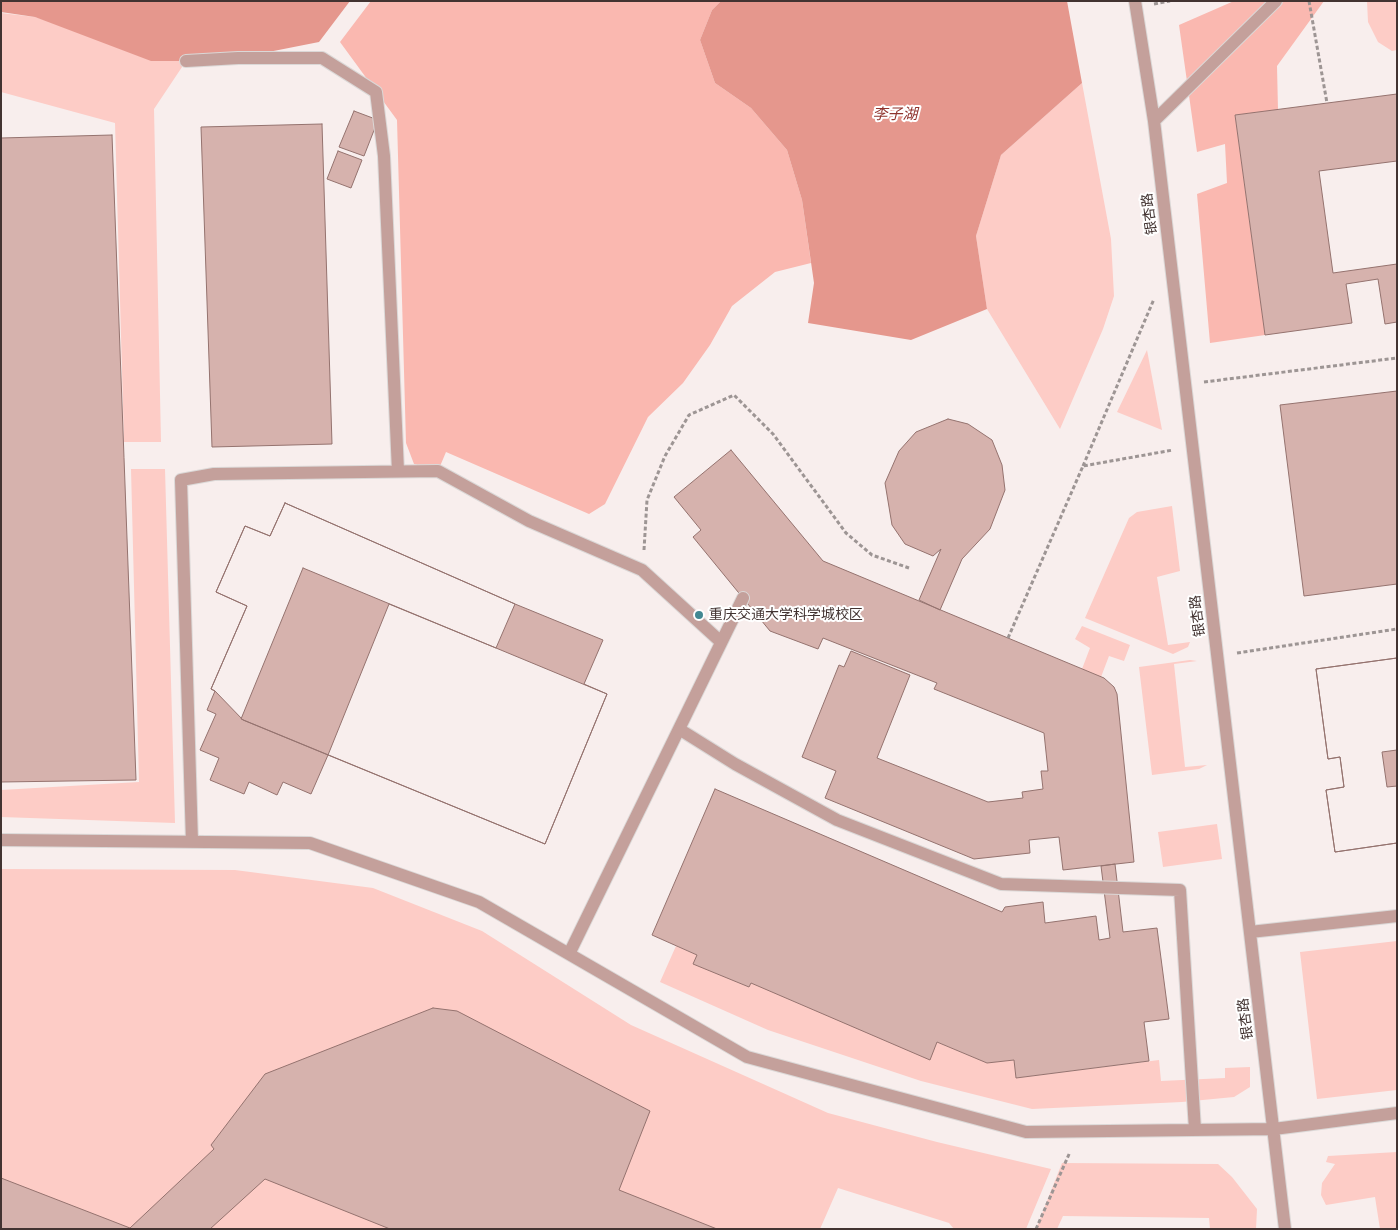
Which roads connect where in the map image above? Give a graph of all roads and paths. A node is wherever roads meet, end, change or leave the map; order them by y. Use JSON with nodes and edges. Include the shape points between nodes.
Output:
{"nodes":[{"id":1,"x":1135,"y":1,"type":"edge"},
{"id":2,"x":1276,"y":1,"type":"edge"},
{"id":3,"x":1309,"y":1,"type":"edge"},
{"id":4,"x":186,"y":61,"type":"dead end"},
{"id":5,"x":1327,"y":103,"type":"dead end"},
{"id":6,"x":1154,"y":121,"type":"junction"},
{"id":7,"x":1155,"y":296,"type":"dead end"},
{"id":8,"x":1397,"y":358,"type":"edge"},
{"id":9,"x":1186,"y":384,"type":"junction"},
{"id":10,"x":1193,"y":446,"type":"junction"},
{"id":11,"x":1083,"y":466,"type":"junction"},
{"id":12,"x":398,"y":471,"type":"junction"},
{"id":13,"x":909,"y":568,"type":"dead end"},
{"id":14,"x":642,"y":570,"type":"junction"},
{"id":15,"x":743,"y":598,"type":"dead end"},
{"id":16,"x":1397,"y":629,"type":"edge"},
{"id":17,"x":1008,"y":638,"type":"dead end"},
{"id":18,"x":721,"y":642,"type":"junction"},
{"id":19,"x":1218,"y":656,"type":"junction"},
{"id":20,"x":679,"y":729,"type":"junction"},
{"id":21,"x":1,"y":840,"type":"edge"},
{"id":22,"x":192,"y":842,"type":"junction"},
{"id":23,"x":1397,"y":916,"type":"edge"},
{"id":24,"x":1250,"y":932,"type":"junction"},
{"id":25,"x":569,"y":954,"type":"junction"},
{"id":26,"x":1397,"y":1113,"type":"edge"},
{"id":27,"x":1274,"y":1128,"type":"junction"},
{"id":28,"x":1195,"y":1130,"type":"junction"},
{"id":29,"x":1080,"y":1131,"type":"junction"},
{"id":30,"x":1036,"y":1229,"type":"edge"},
{"id":31,"x":1285,"y":1229,"type":"edge"}],
"edges":[{"from":1,"to":6,"type":"street","name":"银杏路"},
{"from":2,"to":6,"type":"street"},
{"from":3,"to":5,"type":"path"},
{"from":4,"to":12,"type":"street","via":[[322,58],[376,92],[384,156]]},
{"from":6,"to":9,"type":"street","name":"银杏路"},
{"from":7,"to":11,"type":"path"},
{"from":8,"to":9,"type":"path"},
{"from":9,"to":10,"type":"street","name":"银杏路"},
{"from":10,"to":11,"type":"path"},
{"from":10,"to":19,"type":"street","name":"银杏路"},
{"from":11,"to":17,"type":"path"},
{"from":12,"to":14,"type":"street","via":[[438,471],[529,521]]},
{"from":12,"to":22,"type":"street","via":[[214,474],[181,480]]},
{"from":13,"to":14,"type":"path","via":[[872,555],[846,533],[773,434],[734,395],[689,415],[665,456],[647,500]]},
{"from":14,"to":18,"type":"street"},
{"from":15,"to":18,"type":"street"},
{"from":16,"to":19,"type":"path"},
{"from":18,"to":20,"type":"street"},
{"from":19,"to":24,"type":"street","name":"银杏路"},
{"from":20,"to":25,"type":"street"},
{"from":20,"to":28,"type":"street","via":[[837,820],[1001,884],[1180,890]]},
{"from":21,"to":22,"type":"street"},
{"from":22,"to":25,"type":"street","via":[[310,844],[479,902]]},
{"from":23,"to":24,"type":"street"},
{"from":24,"to":27,"type":"street","name":"银杏路"},
{"from":25,"to":29,"type":"street","via":[[747,1056],[1026,1132]]},
{"from":26,"to":27,"type":"street"},
{"from":27,"to":28,"type":"street"},
{"from":27,"to":31,"type":"street","name":"银杏路"},
{"from":28,"to":29,"type":"street"},
{"from":29,"to":30,"type":"path"}]}
